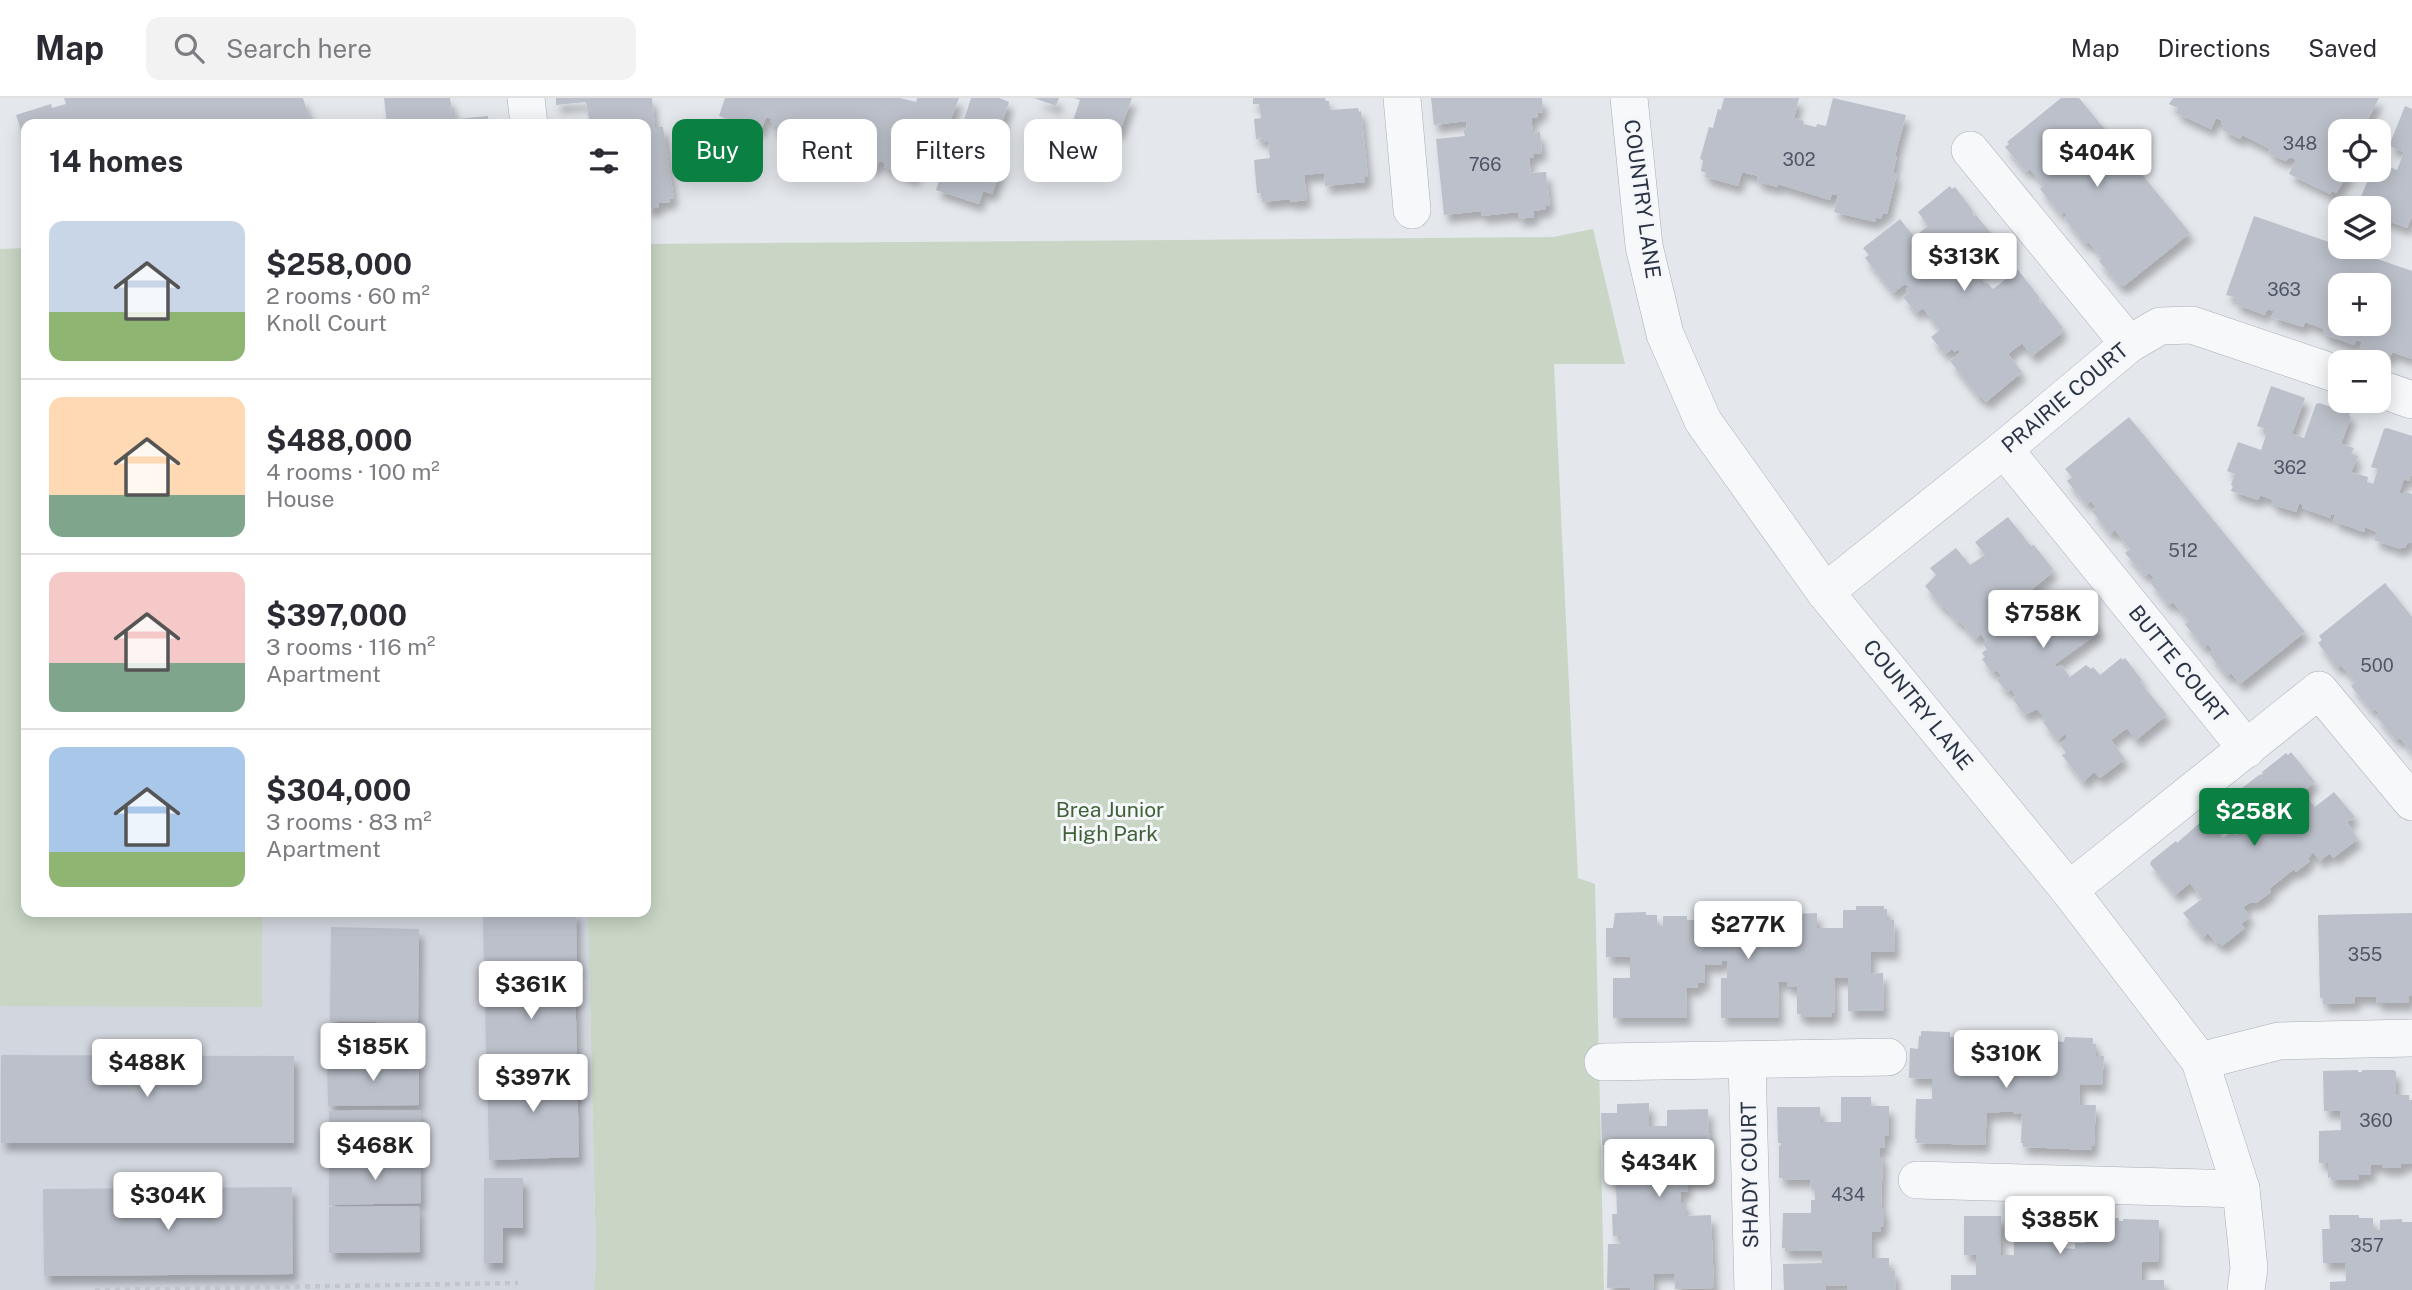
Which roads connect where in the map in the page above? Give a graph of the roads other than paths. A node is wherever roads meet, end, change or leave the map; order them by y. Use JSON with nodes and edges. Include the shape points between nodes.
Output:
{"nodes":[{"id":1,"x":526,"y":98,"type":"edge"},
{"id":2,"x":1402,"y":98,"type":"edge"},
{"id":3,"x":1629,"y":98,"type":"edge"},
{"id":4,"x":528,"y":119,"type":"edge"},
{"id":5,"x":1970,"y":150,"type":"dead end"},
{"id":6,"x":1412,"y":210,"type":"dead end"},
{"id":7,"x":2129,"y":344,"type":"junction"},
{"id":8,"x":2328,"y":371,"type":"edge"},
{"id":9,"x":2391,"y":393,"type":"edge"},
{"id":10,"x":2412,"y":400,"type":"edge"},
{"id":11,"x":2004,"y":449,"type":"junction"},
{"id":12,"x":1825,"y":592,"type":"junction"},
{"id":13,"x":2247,"y":749,"type":"junction"},
{"id":14,"x":2412,"y":802,"type":"edge"},
{"id":15,"x":2068,"y":890,"type":"junction"},
{"id":16,"x":2412,"y":1038,"type":"edge"},
{"id":17,"x":1888,"y":1057,"type":"dead end"},
{"id":18,"x":1747,"y":1061,"type":"junction"},
{"id":19,"x":2200,"y":1061,"type":"junction"},
{"id":20,"x":1603,"y":1062,"type":"dead end"},
{"id":21,"x":1917,"y":1180,"type":"dead end"},
{"id":22,"x":2242,"y":1188,"type":"junction"},
{"id":23,"x":1753,"y":1290,"type":"edge"},
{"id":24,"x":2246,"y":1290,"type":"edge"}],
"edges":[{"from":1,"to":4,"type":"street"},
{"from":2,"to":6,"type":"street"},
{"from":3,"to":12,"type":"street","name":"COUNTRY LANE","via":[[1644,246],[1665,334],[1703,421]]},
{"from":5,"to":7,"type":"street"},
{"from":7,"to":8,"type":"street","name":"PRAIRIE COURT","via":[[2160,326],[2192,325]]},
{"from":7,"to":11,"type":"street","name":"PRAIRIE COURT"},
{"from":9,"to":10,"type":"street"},
{"from":11,"to":12,"type":"street","name":"PRAIRIE COURT"},
{"from":11,"to":13,"type":"street","name":"BUTTE COURT"},
{"from":12,"to":15,"type":"street","name":"COUNTRY LANE"},
{"from":13,"to":14,"type":"street","via":[[2319,690]]},
{"from":13,"to":15,"type":"street"},
{"from":15,"to":19,"type":"street","name":"COUNTRY LANE"},
{"from":16,"to":19,"type":"street","via":[[2279,1041]]},
{"from":17,"to":18,"type":"street"},
{"from":18,"to":20,"type":"street"},
{"from":18,"to":23,"type":"street","name":"SHADY COURT"},
{"from":19,"to":22,"type":"street","name":"COUNTRY LANE"},
{"from":21,"to":22,"type":"street"},
{"from":22,"to":24,"type":"street","name":"COUNTRY LANE","via":[[2249,1268]]}]}
